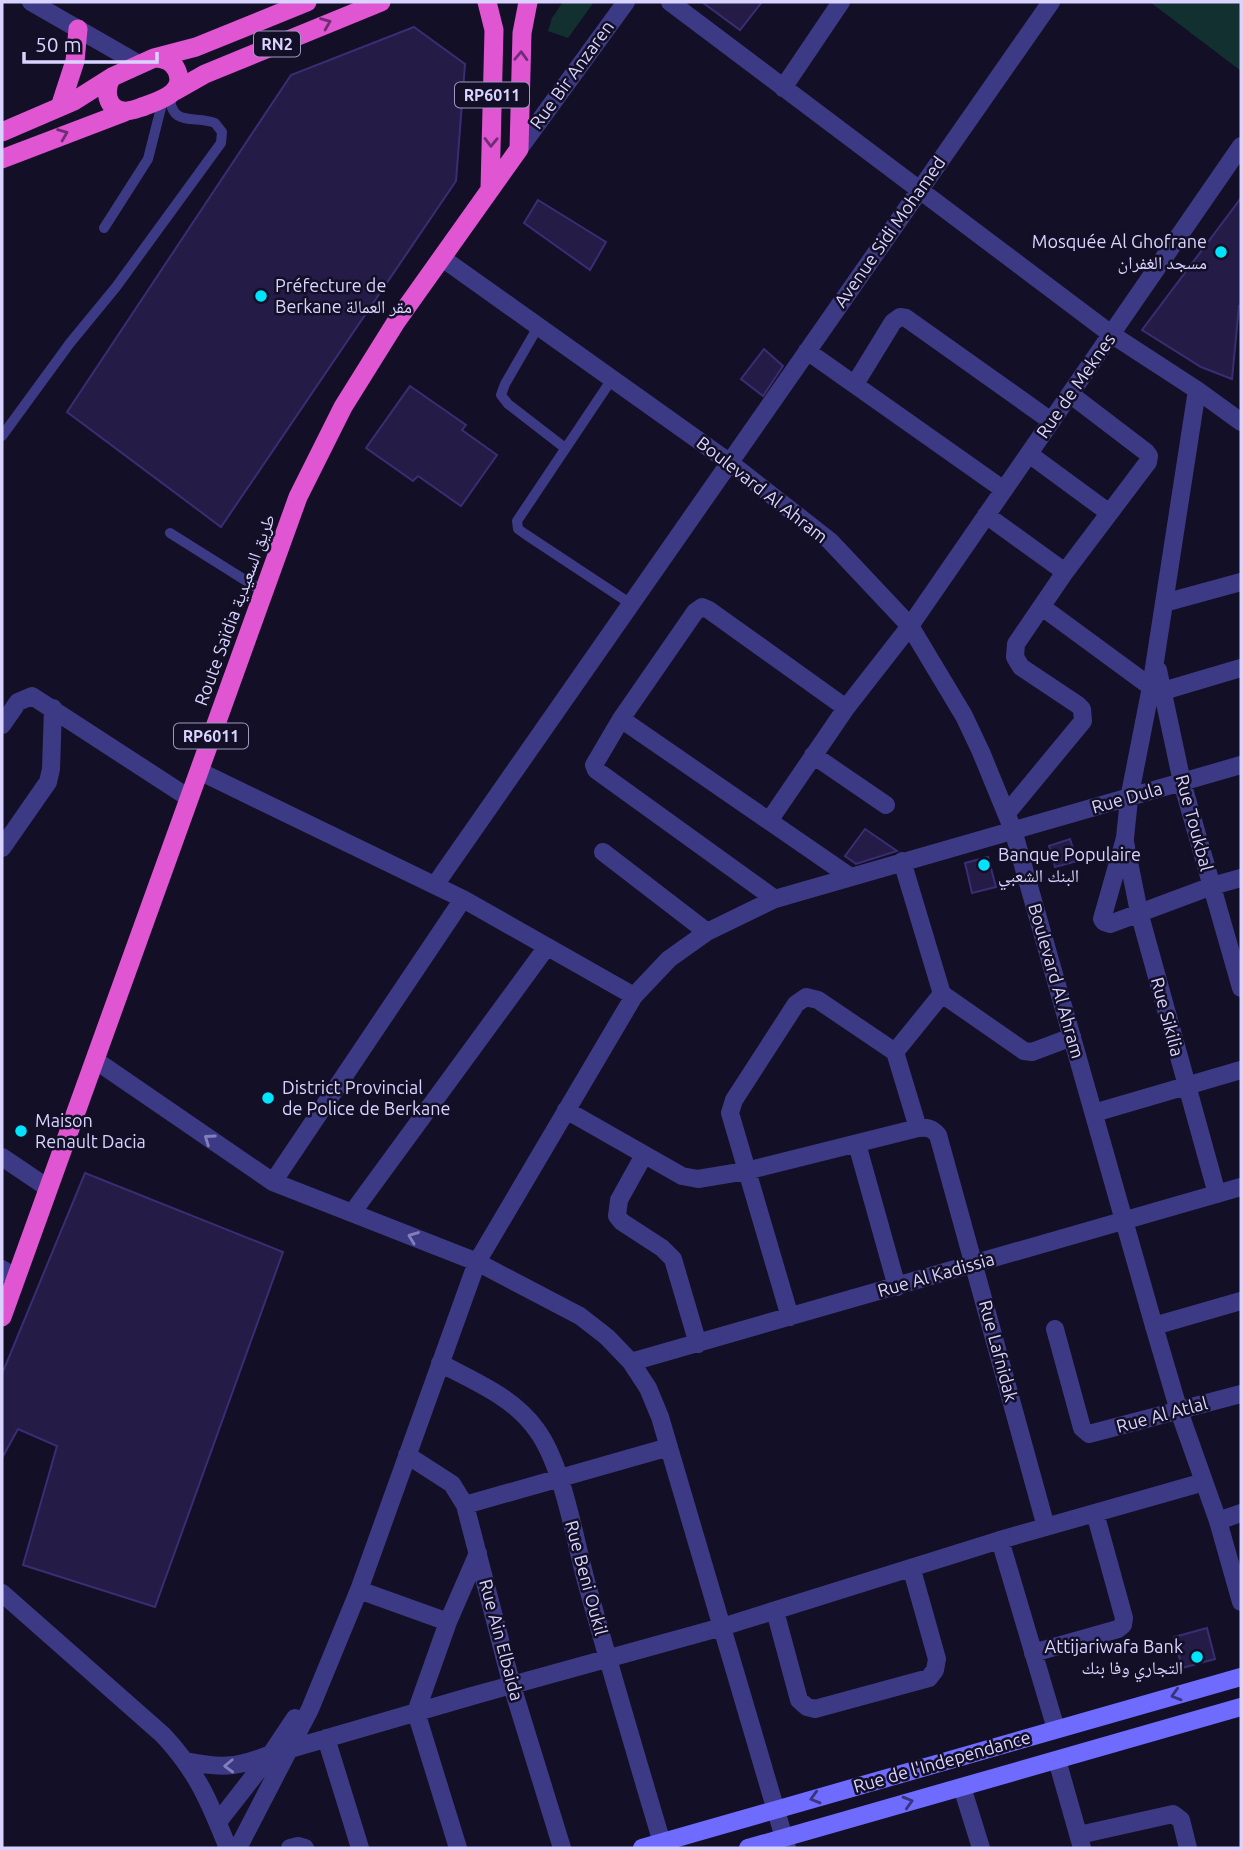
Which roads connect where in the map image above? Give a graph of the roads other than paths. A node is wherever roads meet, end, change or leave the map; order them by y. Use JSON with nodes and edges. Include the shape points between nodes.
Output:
{"nodes":[{"id":1,"x":31,"y":2,"type":"edge"},
{"id":2,"x":307,"y":2,"type":"edge"},
{"id":3,"x":381,"y":2,"type":"edge"},
{"id":4,"x":487,"y":2,"type":"edge"},
{"id":5,"x":528,"y":2,"type":"edge"},
{"id":6,"x":626,"y":2,"type":"edge"},
{"id":7,"x":670,"y":2,"type":"edge"},
{"id":8,"x":841,"y":2,"type":"edge"},
{"id":9,"x":1051,"y":2,"type":"edge"},
{"id":10,"x":78,"y":29,"type":"junction"},
{"id":11,"x":147,"y":61,"type":"junction"},
{"id":12,"x":112,"y":77,"type":"junction"},
{"id":13,"x":783,"y":88,"type":"junction"},
{"id":14,"x":169,"y":95,"type":"junction"},
{"id":15,"x":60,"y":107,"type":"junction"},
{"id":16,"x":125,"y":111,"type":"junction"},
{"id":17,"x":2,"y":132,"type":"edge"},
{"id":18,"x":1241,"y":146,"type":"edge"},
{"id":19,"x":519,"y":149,"type":"junction"},
{"id":20,"x":2,"y":159,"type":"edge"},
{"id":21,"x":490,"y":189,"type":"junction"},
{"id":22,"x":920,"y":190,"type":"junction"},
{"id":23,"x":104,"y":228,"type":"dead end"},
{"id":24,"x":442,"y":258,"type":"junction"},
{"id":25,"x":538,"y":327,"type":"junction"},
{"id":26,"x":1111,"y":334,"type":"junction"},
{"id":27,"x":807,"y":351,"type":"junction"},
{"id":28,"x":612,"y":379,"type":"junction"},
{"id":29,"x":855,"y":384,"type":"junction"},
{"id":30,"x":1198,"y":390,"type":"junction"},
{"id":31,"x":1070,"y":394,"type":"junction"},
{"id":32,"x":1051,"y":421,"type":"junction"},
{"id":33,"x":1241,"y":422,"type":"edge"},
{"id":34,"x":2,"y":436,"type":"edge"},
{"id":35,"x":565,"y":448,"type":"junction"},
{"id":36,"x":1028,"y":454,"type":"junction"},
{"id":37,"x":729,"y":462,"type":"junction"},
{"id":38,"x":1004,"y":490,"type":"junction"},
{"id":39,"x":1108,"y":512,"type":"junction"},
{"id":40,"x":986,"y":515,"type":"junction"},
{"id":41,"x":170,"y":533,"type":"dead end"},
{"id":42,"x":1065,"y":572,"type":"junction"},
{"id":43,"x":1241,"y":582,"type":"edge"},
{"id":44,"x":264,"y":592,"type":"junction"},
{"id":45,"x":1164,"y":603,"type":"junction"},
{"id":46,"x":631,"y":604,"type":"junction"},
{"id":47,"x":1042,"y":607,"type":"junction"},
{"id":48,"x":910,"y":626,"type":"junction"},
{"id":49,"x":1241,"y":668,"type":"edge"},
{"id":50,"x":1157,"y":689,"type":"junction"},
{"id":51,"x":53,"y":708,"type":"junction"},
{"id":52,"x":846,"y":708,"type":"junction"},
{"id":53,"x":621,"y":719,"type":"junction"},
{"id":54,"x":2,"y":724,"type":"edge"},
{"id":55,"x":813,"y":755,"type":"junction"},
{"id":56,"x":1241,"y":765,"type":"edge"},
{"id":57,"x":199,"y":771,"type":"junction"},
{"id":58,"x":1182,"y":782,"type":"junction"},
{"id":59,"x":189,"y":799,"type":"junction"},
{"id":60,"x":1129,"y":799,"type":"junction"},
{"id":61,"x":886,"y":805,"type":"dead end"},
{"id":62,"x":769,"y":821,"type":"junction"},
{"id":63,"x":1010,"y":821,"type":"junction"},
{"id":64,"x":1125,"y":838,"type":"junction"},
{"id":65,"x":2,"y":848,"type":"edge"},
{"id":66,"x":603,"y":852,"type":"dead end"},
{"id":67,"x":902,"y":861,"type":"junction"},
{"id":68,"x":849,"y":876,"type":"junction"},
{"id":69,"x":1241,"y":878,"type":"edge"},
{"id":70,"x":435,"y":885,"type":"junction"},
{"id":71,"x":1212,"y":886,"type":"junction"},
{"id":72,"x":463,"y":899,"type":"junction"},
{"id":73,"x":775,"y":899,"type":"junction"},
{"id":74,"x":1139,"y":912,"type":"junction"},
{"id":75,"x":707,"y":932,"type":"junction"},
{"id":76,"x":546,"y":948,"type":"junction"},
{"id":77,"x":1241,"y":988,"type":"edge"},
{"id":78,"x":942,"y":994,"type":"junction"},
{"id":79,"x":634,"y":996,"type":"junction"},
{"id":80,"x":1072,"y":1037,"type":"junction"},
{"id":81,"x":895,"y":1052,"type":"junction"},
{"id":82,"x":95,"y":1060,"type":"junction"},
{"id":83,"x":1241,"y":1070,"type":"edge"},
{"id":84,"x":1186,"y":1086,"type":"junction"},
{"id":85,"x":566,"y":1110,"type":"junction"},
{"id":86,"x":1094,"y":1113,"type":"junction"},
{"id":87,"x":918,"y":1128,"type":"junction"},
{"id":88,"x":857,"y":1144,"type":"junction"},
{"id":89,"x":644,"y":1155,"type":"junction"},
{"id":90,"x":2,"y":1157,"type":"edge"},
{"id":91,"x":747,"y":1171,"type":"junction"},
{"id":92,"x":273,"y":1182,"type":"junction"},
{"id":93,"x":1241,"y":1187,"type":"edge"},
{"id":94,"x":48,"y":1188,"type":"junction"},
{"id":95,"x":1217,"y":1194,"type":"junction"},
{"id":96,"x":352,"y":1213,"type":"junction"},
{"id":97,"x":1125,"y":1221,"type":"junction"},
{"id":98,"x":477,"y":1262,"type":"junction"},
{"id":99,"x":975,"y":1264,"type":"junction"},
{"id":100,"x":9,"y":1274,"type":"edge"},
{"id":101,"x":897,"y":1287,"type":"junction"},
{"id":102,"x":1241,"y":1301,"type":"edge"},
{"id":103,"x":2,"y":1317,"type":"edge"},
{"id":104,"x":790,"y":1317,"type":"junction"},
{"id":105,"x":1154,"y":1326,"type":"junction"},
{"id":106,"x":1055,"y":1329,"type":"dead end"},
{"id":107,"x":698,"y":1343,"type":"junction"},
{"id":108,"x":631,"y":1362,"type":"junction"},
{"id":109,"x":440,"y":1363,"type":"junction"},
{"id":110,"x":1241,"y":1394,"type":"edge"},
{"id":111,"x":1180,"y":1411,"type":"junction"},
{"id":112,"x":669,"y":1447,"type":"junction"},
{"id":113,"x":407,"y":1455,"type":"junction"},
{"id":114,"x":559,"y":1478,"type":"junction"},
{"id":115,"x":1204,"y":1482,"type":"junction"},
{"id":116,"x":465,"y":1505,"type":"junction"},
{"id":117,"x":1096,"y":1513,"type":"junction"},
{"id":118,"x":1241,"y":1513,"type":"edge"},
{"id":119,"x":1218,"y":1521,"type":"junction"},
{"id":120,"x":1046,"y":1527,"type":"junction"},
{"id":121,"x":1000,"y":1540,"type":"junction"},
{"id":122,"x":478,"y":1553,"type":"junction"},
{"id":123,"x":912,"y":1570,"type":"junction"},
{"id":124,"x":359,"y":1590,"type":"junction"},
{"id":125,"x":2,"y":1593,"type":"edge"},
{"id":126,"x":1241,"y":1602,"type":"edge"},
{"id":127,"x":775,"y":1611,"type":"junction"},
{"id":128,"x":448,"y":1622,"type":"junction"},
{"id":129,"x":722,"y":1627,"type":"junction"},
{"id":130,"x":1033,"y":1653,"type":"junction"},
{"id":131,"x":608,"y":1660,"type":"junction"},
{"id":132,"x":1241,"y":1677,"type":"edge"},
{"id":133,"x":513,"y":1686,"type":"junction"},
{"id":134,"x":318,"y":1687,"type":"junction"},
{"id":135,"x":1241,"y":1707,"type":"edge"},
{"id":136,"x":416,"y":1712,"type":"junction"},
{"id":137,"x":1056,"y":1730,"type":"junction"},
{"id":138,"x":326,"y":1738,"type":"junction"},
{"id":139,"x":290,"y":1749,"type":"junction"},
{"id":140,"x":271,"y":1754,"type":"junction"},
{"id":141,"x":186,"y":1760,"type":"junction"},
{"id":142,"x":1057,"y":1760,"type":"junction"},
{"id":143,"x":962,"y":1787,"type":"junction"},
{"id":144,"x":776,"y":1809,"type":"junction"},
{"id":145,"x":218,"y":1822,"type":"junction"},
{"id":146,"x":1080,"y":1842,"type":"edge"},
{"id":147,"x":662,"y":1843,"type":"junction"},
{"id":148,"x":785,"y":1843,"type":"edge"},
{"id":149,"x":228,"y":1848,"type":"edge"},
{"id":150,"x":238,"y":1848,"type":"edge"},
{"id":151,"x":290,"y":1848,"type":"edge"},
{"id":152,"x":305,"y":1848,"type":"edge"},
{"id":153,"x":360,"y":1848,"type":"edge"},
{"id":154,"x":458,"y":1848,"type":"edge"},
{"id":155,"x":562,"y":1848,"type":"edge"},
{"id":156,"x":642,"y":1848,"type":"edge"},
{"id":157,"x":748,"y":1848,"type":"edge"},
{"id":158,"x":981,"y":1848,"type":"edge"},
{"id":159,"x":1188,"y":1848,"type":"edge"}],
"edges":[{"from":1,"to":10,"type":"street"},
{"from":2,"to":11,"type":"highway","number":"RN2","via":[[196,47]]},
{"from":14,"to":3,"type":"highway","number":"RN2","one_way":true,"via":[[205,74]]},
{"from":4,"to":21,"type":"highway","number":"RP6011","one_way":true,"via":[[494,30]]},
{"from":19,"to":5,"type":"highway","number":"RP6011","one_way":true,"via":[[522,33]]},
{"from":6,"to":19,"type":"street","name":"Rue Bir Anzaren"},
{"from":7,"to":13,"type":"street"},
{"from":8,"to":13,"type":"street"},
{"from":9,"to":22,"type":"street","name":"Avenue Sidi Mohamed"},
{"from":10,"to":11,"type":"street"},
{"from":10,"to":15,"type":"highway","via":[[75,61]]},
{"from":11,"to":12,"type":"highway","number":"RN2"},
{"from":11,"to":14,"type":"highway","via":[[168,61],[177,71],[178,85]]},
{"from":12,"to":15,"type":"highway","number":"RN2"},
{"from":12,"to":16,"type":"highway","via":[[107,97],[114,107]]},
{"from":13,"to":22,"type":"street"},
{"from":14,"to":16,"type":"highway","number":"RN2"},
{"from":14,"to":23,"type":"lane","via":[[148,159]]},
{"from":14,"to":34,"type":"lane","via":[[177,115],[215,122],[222,132],[221,143]]},
{"from":15,"to":17,"type":"highway","number":"RN2"},
{"from":20,"to":16,"type":"highway","number":"RN2","one_way":true},
{"from":18,"to":26,"type":"street","name":"Rue de Meknes"},
{"from":19,"to":21,"type":"highway","name":"Route Saïdia طريق السعيدية","number":"RP6011"},
{"from":21,"to":24,"type":"highway","name":"Route Saïdia طريق السعيدية","number":"RP6011"},
{"from":22,"to":26,"type":"street"},
{"from":22,"to":27,"type":"street","name":"Avenue Sidi Mohamed"},
{"from":24,"to":25,"type":"street","name":"Boulevard Al Ahram"},
{"from":24,"to":44,"type":"highway","name":"Route Saïdia طريق السعيدية","number":"RP6011","via":[[327,436],[298,497]]},
{"from":25,"to":28,"type":"street","name":"Boulevard Al Ahram"},
{"from":25,"to":35,"type":"lane","via":[[501,395]]},
{"from":26,"to":30,"type":"street"},
{"from":26,"to":31,"type":"street","name":"Rue de Meknes"},
{"from":27,"to":29,"type":"street"},
{"from":27,"to":37,"type":"street","name":"Avenue Sidi Mohamed"},
{"from":28,"to":35,"type":"lane"},
{"from":28,"to":37,"type":"street","name":"Boulevard Al Ahram"},
{"from":29,"to":32,"type":"street","via":[[893,322],[906,318]]},
{"from":29,"to":38,"type":"street"},
{"from":30,"to":33,"type":"street"},
{"from":30,"to":45,"type":"street"},
{"from":31,"to":32,"type":"street","name":"Rue de Meknes"},
{"from":31,"to":39,"type":"street","via":[[1149,456]]},
{"from":32,"to":36,"type":"street","name":"Rue de Meknes"},
{"from":35,"to":46,"type":"lane","via":[[520,515],[518,529]]},
{"from":36,"to":38,"type":"street","name":"Rue de Meknes"},
{"from":36,"to":39,"type":"street"},
{"from":37,"to":46,"type":"street","name":"Avenue Sidi Mohamed"},
{"from":37,"to":48,"type":"street","name":"Boulevard Al Ahram","via":[[830,541]]},
{"from":38,"to":40,"type":"street","name":"Rue de Meknes"},
{"from":39,"to":42,"type":"street"},
{"from":40,"to":42,"type":"street"},
{"from":40,"to":48,"type":"street","name":"Rue de Meknes"},
{"from":41,"to":44,"type":"lane"},
{"from":42,"to":47,"type":"street"},
{"from":43,"to":45,"type":"street"},
{"from":44,"to":57,"type":"highway","name":"Route Saïdia طريق السعيدية","number":"RP6011"},
{"from":45,"to":50,"type":"street","via":[[1155,656]]},
{"from":46,"to":70,"type":"street","name":"Avenue Sidi Mohamed"},
{"from":47,"to":50,"type":"street"},
{"from":47,"to":63,"type":"street","via":[[1016,644],[1015,657],[1021,667],[1078,705],[1083,721]]},
{"from":48,"to":52,"type":"street","name":"Rue de Meknes"},
{"from":48,"to":63,"type":"street","name":"Boulevard Al Ahram","via":[[964,716]]},
{"from":49,"to":50,"type":"street"},
{"from":50,"to":58,"type":"street","name":"Rue Toukbal"},
{"from":50,"to":60,"type":"street"},
{"from":51,"to":54,"type":"street","via":[[32,696],[24,697]]},
{"from":51,"to":59,"type":"street"},
{"from":51,"to":65,"type":"street","via":[[48,782]]},
{"from":52,"to":53,"type":"street","via":[[702,607]]},
{"from":52,"to":55,"type":"street","name":"Rue de Meknes"},
{"from":53,"to":62,"type":"street"},
{"from":53,"to":73,"type":"street","via":[[595,761],[596,770]]},
{"from":55,"to":61,"type":"street"},
{"from":55,"to":62,"type":"street","name":"Rue de Meknes"},
{"from":56,"to":58,"type":"street","name":"Rue Dula"},
{"from":57,"to":59,"type":"highway","name":"Route Saïdia طريق السعيدية","number":"RP6011"},
{"from":57,"to":70,"type":"street"},
{"from":58,"to":60,"type":"street","name":"Rue Dula"},
{"from":58,"to":71,"type":"street","name":"Rue Toukbal"},
{"from":59,"to":82,"type":"highway","name":"Route Saïdia طريق السعيدية","number":"RP6011"},
{"from":60,"to":63,"type":"street","name":"Rue Dula"},
{"from":60,"to":64,"type":"street"},
{"from":62,"to":68,"type":"street"},
{"from":63,"to":67,"type":"street","name":"Rue Dula"},
{"from":63,"to":80,"type":"street","name":"Boulevard Al Ahram"},
{"from":64,"to":74,"type":"street","name":"Rue Sikilia"},
{"from":64,"to":74,"type":"street","via":[[1102,919],[1110,924]]},
{"from":66,"to":75,"type":"street"},
{"from":67,"to":68,"type":"street","name":"Rue Dula"},
{"from":67,"to":78,"type":"street"},
{"from":68,"to":73,"type":"street","name":"Rue Dula"},
{"from":69,"to":71,"type":"street"},
{"from":70,"to":72,"type":"street"},
{"from":71,"to":74,"type":"street"},
{"from":71,"to":77,"type":"street","name":"Rue Toukbal"},
{"from":72,"to":76,"type":"street"},
{"from":72,"to":92,"type":"street"},
{"from":73,"to":75,"type":"street","name":"Rue Dula"},
{"from":74,"to":84,"type":"street","name":"Rue Sikilia"},
{"from":75,"to":79,"type":"street","name":"Rue Dula","via":[[669,959]]},
{"from":76,"to":79,"type":"street"},
{"from":76,"to":96,"type":"street"},
{"from":78,"to":80,"type":"street","via":[[1024,1051]]},
{"from":78,"to":81,"type":"street"},
{"from":79,"to":85,"type":"street","name":"Rue Dula"},
{"from":80,"to":86,"type":"street","name":"Boulevard Al Ahram"},
{"from":81,"to":87,"type":"street"},
{"from":81,"to":91,"type":"street","via":[[818,1000],[806,997],[796,1004],[732,1106],[731,1119]]},
{"from":92,"to":82,"type":"street","one_way":true},
{"from":82,"to":94,"type":"highway","name":"Route Saïdia طريق السعيدية","number":"RP6011"},
{"from":83,"to":84,"type":"street"},
{"from":84,"to":86,"type":"street"},
{"from":84,"to":95,"type":"street","name":"Rue Sikilia"},
{"from":85,"to":89,"type":"street"},
{"from":85,"to":98,"type":"street","name":"Rue Dula"},
{"from":86,"to":97,"type":"street","name":"Boulevard Al Ahram"},
{"from":87,"to":88,"type":"street"},
{"from":87,"to":99,"type":"street","name":"Rue Lafnidak","via":[[931,1128],[938,1135]]},
{"from":88,"to":91,"type":"street"},
{"from":88,"to":101,"type":"street"},
{"from":89,"to":91,"type":"street","via":[[691,1178]]},
{"from":89,"to":107,"type":"street","via":[[619,1200],[617,1216],[673,1259]]},
{"from":90,"to":94,"type":"street"},
{"from":91,"to":104,"type":"street"},
{"from":92,"to":96,"type":"street"},
{"from":93,"to":95,"type":"street","name":"Rue Al Kadissia"},
{"from":94,"to":100,"type":"highway","name":"Route Saïdia طريق السعيدية","number":"RP6011"},
{"from":95,"to":97,"type":"street","name":"Rue Al Kadissia"},
{"from":98,"to":96,"type":"street","one_way":true},
{"from":97,"to":99,"type":"street","name":"Rue Al Kadissia"},
{"from":97,"to":105,"type":"street","name":"Boulevard Al Ahram"},
{"from":98,"to":108,"type":"street","via":[[580,1316]]},
{"from":98,"to":109,"type":"street","name":"Rue Dula"},
{"from":99,"to":101,"type":"street","name":"Rue Al Kadissia"},
{"from":99,"to":120,"type":"street","name":"Rue Lafnidak"},
{"from":100,"to":103,"type":"highway","name":"Route Saïdia طريق السعيدية","number":"RP6011"},
{"from":101,"to":104,"type":"street","name":"Rue Al Kadissia"},
{"from":102,"to":105,"type":"street"},
{"from":104,"to":107,"type":"street","name":"Rue Al Kadissia"},
{"from":105,"to":111,"type":"street","name":"Boulevard Al Ahram"},
{"from":106,"to":111,"type":"street","name":"Rue Al Atlal","via":[[1084,1431],[1089,1434]]},
{"from":107,"to":108,"type":"street","name":"Rue Al Kadissia"},
{"from":108,"to":112,"type":"street","via":[[652,1398]]},
{"from":109,"to":113,"type":"street","name":"Rue Dula"},
{"from":109,"to":114,"type":"street","name":"Rue Beni Oukil","via":[[504,1396],[522,1412],[544,1441]]},
{"from":110,"to":111,"type":"street","name":"Rue Al Atlal"},
{"from":111,"to":115,"type":"street","name":"Boulevard Al Ahram"},
{"from":112,"to":114,"type":"street"},
{"from":112,"to":129,"type":"street"},
{"from":113,"to":116,"type":"street","name":"Rue Ain Elbaida","via":[[452,1484]]},
{"from":113,"to":124,"type":"street","name":"Rue Dula"},
{"from":114,"to":116,"type":"street"},
{"from":114,"to":131,"type":"street","name":"Rue Beni Oukil"},
{"from":115,"to":117,"type":"street"},
{"from":115,"to":119,"type":"street","name":"Boulevard Al Ahram"},
{"from":116,"to":122,"type":"street","name":"Rue Ain Elbaida"},
{"from":117,"to":120,"type":"street"},
{"from":117,"to":130,"type":"street","via":[[1123,1625]]},
{"from":118,"to":119,"type":"street"},
{"from":119,"to":126,"type":"street","name":"Boulevard Al Ahram"},
{"from":120,"to":121,"type":"street"},
{"from":121,"to":123,"type":"street"},
{"from":121,"to":130,"type":"street"},
{"from":122,"to":128,"type":"street"},
{"from":122,"to":133,"type":"street","name":"Rue Ain Elbaida"},
{"from":123,"to":127,"type":"street"},
{"from":123,"to":127,"type":"street","via":[[937,1659],[929,1678],[816,1709],[807,1707],[799,1700]]},
{"from":124,"to":128,"type":"street"},
{"from":124,"to":134,"type":"street","name":"Rue Dula"},
{"from":125,"to":141,"type":"street"},
{"from":127,"to":129,"type":"street"},
{"from":128,"to":136,"type":"street"},
{"from":129,"to":131,"type":"street"},
{"from":129,"to":144,"type":"street"},
{"from":130,"to":137,"type":"street"},
{"from":131,"to":133,"type":"street"},
{"from":131,"to":147,"type":"street","name":"Rue Beni Oukil"},
{"from":132,"to":137,"type":"main road","name":"Rue de l'Independance","one_way":true},
{"from":133,"to":136,"type":"street"},
{"from":133,"to":155,"type":"street","name":"Rue Ain Elbaida"},
{"from":134,"to":139,"type":"street"},
{"from":134,"to":140,"type":"street"},
{"from":135,"to":142,"type":"main road","name":"Rue de l'Independance"},
{"from":136,"to":138,"type":"street"},
{"from":136,"to":154,"type":"street"},
{"from":137,"to":144,"type":"main road","name":"Rue de l'Independance","one_way":true},
{"from":138,"to":139,"type":"street"},
{"from":138,"to":153,"type":"street"},
{"from":139,"to":150,"type":"street"},
{"from":140,"to":141,"type":"street","one_way":true,"via":[[227,1767]]},
{"from":140,"to":145,"type":"street"},
{"from":141,"to":145,"type":"street"},
{"from":142,"to":143,"type":"main road","name":"Rue de l'Independance"},
{"from":142,"to":146,"type":"street"},
{"from":148,"to":143,"type":"main road","name":"Rue de l'Independance","one_way":true},
{"from":143,"to":158,"type":"street"},
{"from":144,"to":147,"type":"main road","name":"Rue de l'Independance"},
{"from":144,"to":148,"type":"street"},
{"from":145,"to":149,"type":"street"},
{"from":146,"to":159,"type":"street","via":[[1173,1814],[1181,1820]]},
{"from":147,"to":156,"type":"main road","name":"Rue de l'Independance"},
{"from":148,"to":157,"type":"main road","name":"Rue de l'Independance"},
{"from":151,"to":152,"type":"street"}]}
